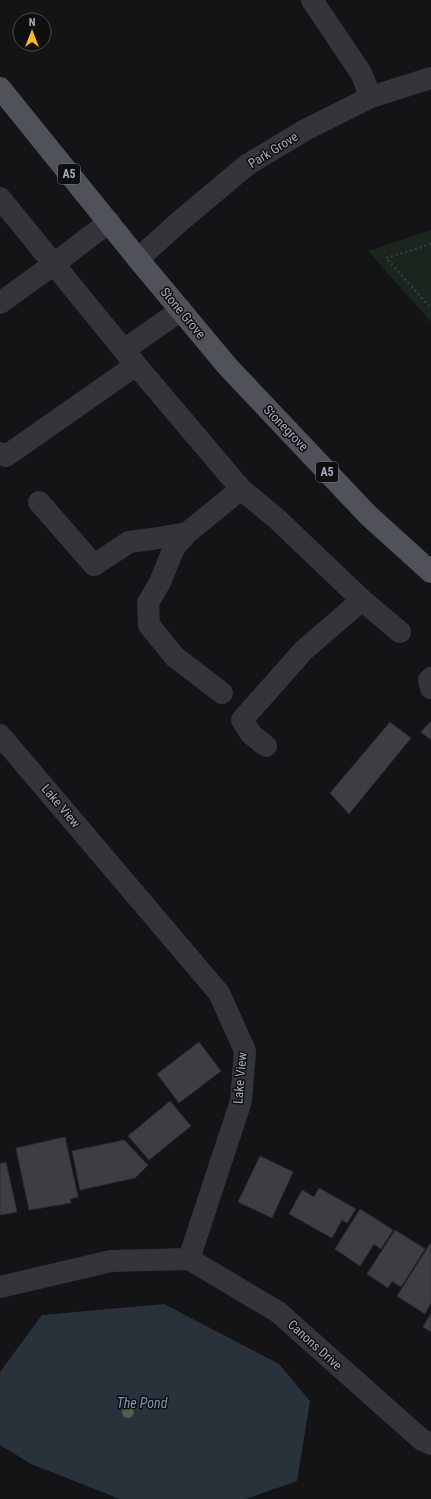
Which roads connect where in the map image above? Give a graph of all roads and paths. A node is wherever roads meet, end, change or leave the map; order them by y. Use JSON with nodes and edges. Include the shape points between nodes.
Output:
{"nodes":[{"id":1,"x":312,"y":0,"type":"edge"},
{"id":2,"x":431,"y":78,"type":"edge"},
{"id":3,"x":0,"y":88,"type":"edge"},
{"id":4,"x":371,"y":97,"type":"junction"},
{"id":5,"x":0,"y":198,"type":"edge"},
{"id":6,"x":109,"y":222,"type":"junction"},
{"id":7,"x":431,"y":244,"type":"edge"},
{"id":8,"x":138,"y":259,"type":"junction"},
{"id":9,"x":54,"y":264,"type":"junction"},
{"id":10,"x":0,"y":303,"type":"edge"},
{"id":11,"x":431,"y":308,"type":"edge"},
{"id":12,"x":180,"y":310,"type":"junction"},
{"id":13,"x":130,"y":358,"type":"junction"},
{"id":14,"x":228,"y":367,"type":"joint"},
{"id":15,"x":0,"y":453,"type":"edge"},
{"id":16,"x":241,"y":489,"type":"junction"},
{"id":17,"x":39,"y":502,"type":"dead end"},
{"id":18,"x":187,"y":533,"type":"junction"},
{"id":19,"x":431,"y":572,"type":"edge"},
{"id":20,"x":362,"y":600,"type":"junction"},
{"id":21,"x":400,"y":632,"type":"dead end"},
{"id":22,"x":431,"y":678,"type":"edge"},
{"id":23,"x":431,"y":688,"type":"edge"},
{"id":24,"x":222,"y":693,"type":"dead end"},
{"id":25,"x":0,"y":735,"type":"edge"},
{"id":26,"x":266,"y":746,"type":"dead end"},
{"id":27,"x":189,"y":1260,"type":"junction"},
{"id":28,"x":0,"y":1287,"type":"edge"},
{"id":29,"x":431,"y":1444,"type":"edge"}],
"edges":[{"from":1,"to":4,"type":"street","via":[[361,73]]},
{"from":2,"to":4,"type":"street","name":"Park Grove"},
{"from":3,"to":6,"type":"main road","number":"A5"},
{"from":4,"to":8,"type":"street","name":"Park Grove","via":[[305,130],[247,165]]},
{"from":5,"to":9,"type":"street"},
{"from":6,"to":8,"type":"main road","number":"A5"},
{"from":6,"to":9,"type":"street"},
{"from":7,"to":11,"type":"path","via":[[386,258]]},
{"from":8,"to":12,"type":"main road","name":"Stone Grove","number":"A5"},
{"from":9,"to":10,"type":"street"},
{"from":9,"to":13,"type":"street"},
{"from":12,"to":13,"type":"street"},
{"from":12,"to":14,"type":"main road","name":"Stone Grove","number":"A5"},
{"from":13,"to":15,"type":"street","via":[[6,456]]},
{"from":13,"to":16,"type":"street"},
{"from":14,"to":19,"type":"main road","name":"Stonegrove","number":"A5","via":[[368,515]]},
{"from":16,"to":18,"type":"street"},
{"from":16,"to":20,"type":"street","via":[[277,519]]},
{"from":17,"to":18,"type":"street","via":[[94,565],[129,542]]},
{"from":18,"to":24,"type":"street","via":[[174,548],[148,603],[149,625],[174,657]]},
{"from":20,"to":21,"type":"street"},
{"from":20,"to":26,"type":"street","via":[[304,650],[242,720],[251,734]]},
{"from":22,"to":23,"type":"street"},
{"from":25,"to":27,"type":"street","name":"Lake View","via":[[219,993],[245,1051],[241,1101]]},
{"from":27,"to":28,"type":"street","via":[[111,1261]]},
{"from":27,"to":29,"type":"street","name":"Canons Drive","via":[[278,1312],[422,1440]]}]}
